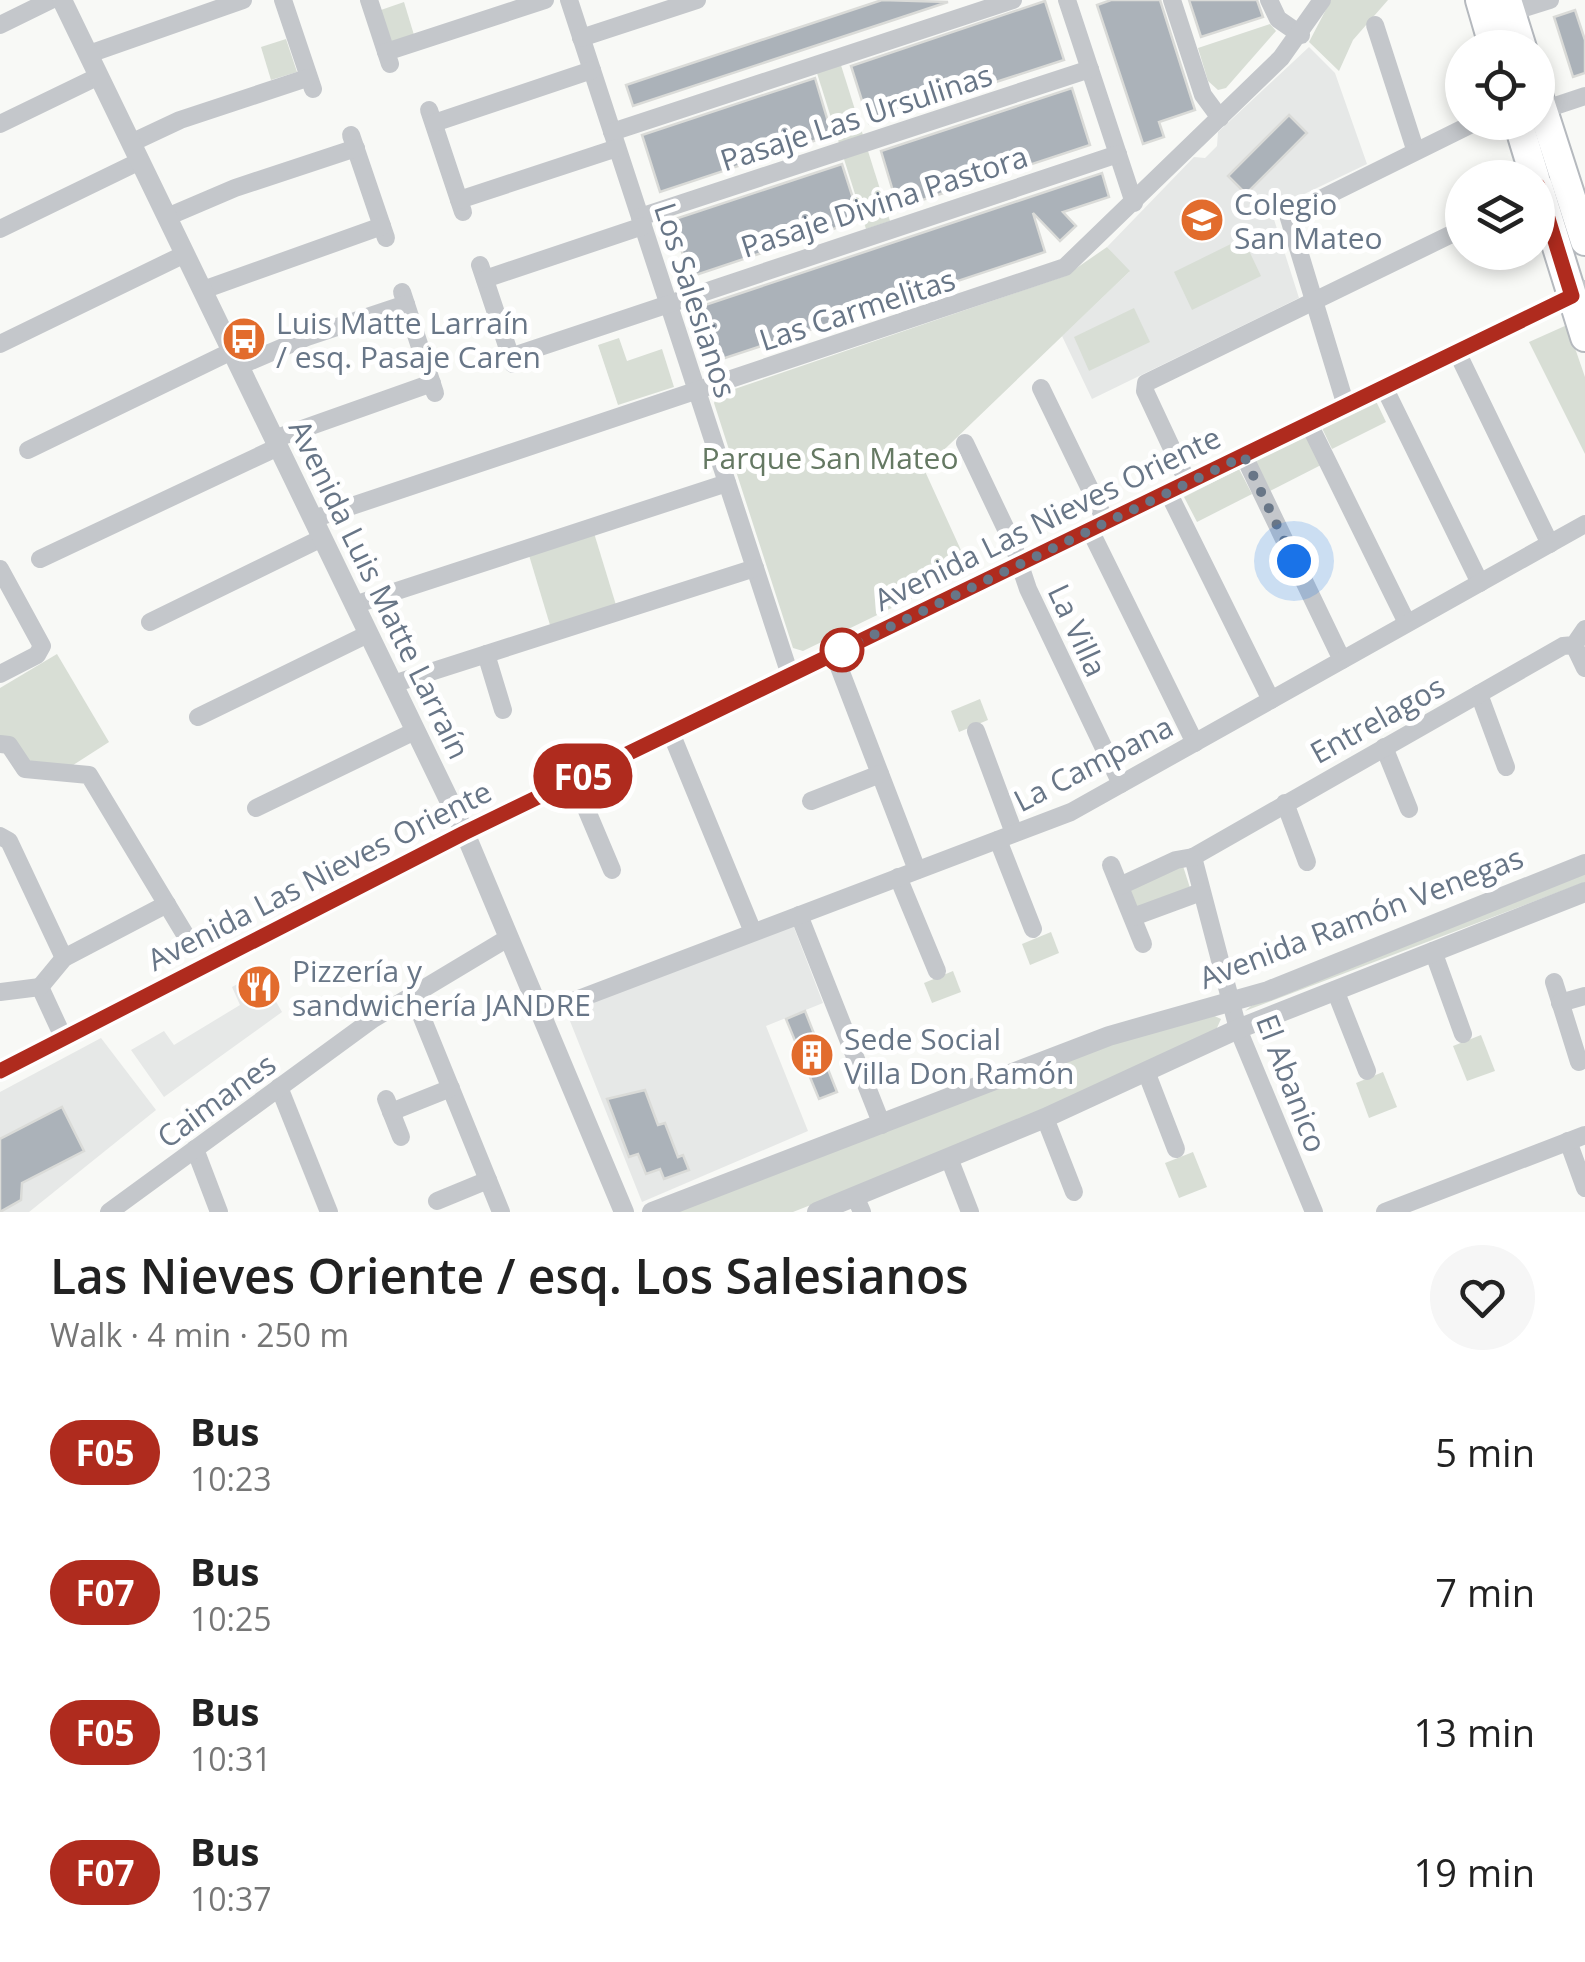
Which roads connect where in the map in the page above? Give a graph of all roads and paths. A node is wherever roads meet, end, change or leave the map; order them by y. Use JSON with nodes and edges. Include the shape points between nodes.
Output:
{"nodes":[{"id":1,"x":51,"y":0,"type":"edge"},
{"id":2,"x":62,"y":0,"type":"edge"},
{"id":3,"x":243,"y":0,"type":"edge"},
{"id":4,"x":283,"y":0,"type":"edge"},
{"id":5,"x":369,"y":0,"type":"edge"},
{"id":6,"x":545,"y":0,"type":"edge"},
{"id":7,"x":569,"y":0,"type":"edge"},
{"id":8,"x":697,"y":0,"type":"edge"},
{"id":9,"x":1014,"y":0,"type":"edge"},
{"id":10,"x":1067,"y":0,"type":"edge"},
{"id":11,"x":1172,"y":0,"type":"edge"},
{"id":12,"x":1269,"y":0,"type":"edge"},
{"id":13,"x":1322,"y":0,"type":"edge"},
{"id":14,"x":1480,"y":0,"type":"edge"},
{"id":15,"x":1525,"y":4,"type":"edge"},
{"id":16,"x":0,"y":24,"type":"edge"},
{"id":17,"x":1376,"y":25,"type":"dead end"},
{"id":18,"x":1489,"y":30,"type":"edge"},
{"id":19,"x":1523,"y":30,"type":"edge"},
{"id":20,"x":1301,"y":35,"type":"junction"},
{"id":21,"x":581,"y":38,"type":"junction"},
{"id":22,"x":88,"y":54,"type":"junction"},
{"id":23,"x":1090,"y":69,"type":"junction"},
{"id":24,"x":592,"y":70,"type":"junction"},
{"id":25,"x":99,"y":76,"type":"junction"},
{"id":26,"x":1585,"y":96,"type":"edge"},
{"id":27,"x":1555,"y":102,"type":"edge"},
{"id":28,"x":1220,"y":118,"type":"junction"},
{"id":29,"x":0,"y":124,"type":"edge"},
{"id":30,"x":1445,"y":136,"type":"edge"},
{"id":31,"x":615,"y":140,"type":"junction"},
{"id":32,"x":1548,"y":140,"type":"edge"},
{"id":33,"x":1415,"y":149,"type":"junction"},
{"id":34,"x":136,"y":152,"type":"junction"},
{"id":35,"x":1118,"y":154,"type":"junction"},
{"id":36,"x":1134,"y":203,"type":"junction"},
{"id":37,"x":167,"y":217,"type":"junction"},
{"id":38,"x":642,"y":222,"type":"junction"},
{"id":39,"x":0,"y":229,"type":"edge"},
{"id":40,"x":1555,"y":234,"type":"edge"},
{"id":41,"x":1445,"y":237,"type":"edge"},
{"id":42,"x":1585,"y":242,"type":"edge"},
{"id":43,"x":185,"y":254,"type":"junction"},
{"id":44,"x":202,"y":290,"type":"junction"},
{"id":45,"x":1578,"y":293,"type":"edge"},
{"id":46,"x":668,"y":302,"type":"junction"},
{"id":47,"x":1314,"y":302,"type":"junction"},
{"id":48,"x":1585,"y":336,"type":"edge"},
{"id":49,"x":0,"y":344,"type":"edge"},
{"id":50,"x":1457,"y":352,"type":"junction"},
{"id":51,"x":235,"y":358,"type":"junction"},
{"id":52,"x":512,"y":362,"type":"joint"},
{"id":53,"x":1384,"y":387,"type":"junction"},
{"id":54,"x":1041,"y":388,"type":"dead end"},
{"id":55,"x":697,"y":391,"type":"junction"},
{"id":56,"x":1346,"y":406,"type":"junction"},
{"id":57,"x":1309,"y":424,"type":"junction"},
{"id":58,"x":276,"y":443,"type":"junction"},
{"id":59,"x":965,"y":443,"type":"dead end"},
{"id":60,"x":28,"y":450,"type":"dead end"},
{"id":61,"x":1244,"y":456,"type":"junction"},
{"id":62,"x":727,"y":483,"type":"junction"},
{"id":63,"x":1178,"y":487,"type":"junction"},
{"id":64,"x":1585,"y":524,"type":"edge"},
{"id":65,"x":1098,"y":526,"type":"junction"},
{"id":66,"x":318,"y":528,"type":"junction"},
{"id":67,"x":1550,"y":544,"type":"junction"},
{"id":68,"x":40,"y":560,"type":"dead end"},
{"id":69,"x":1019,"y":564,"type":"junction"},
{"id":70,"x":0,"y":568,"type":"edge"},
{"id":71,"x":755,"y":568,"type":"junction"},
{"id":72,"x":1480,"y":583,"type":"junction"},
{"id":73,"x":354,"y":605,"type":"junction"},
{"id":74,"x":150,"y":622,"type":"dead end"},
{"id":75,"x":1407,"y":624,"type":"junction"},
{"id":76,"x":368,"y":634,"type":"junction"},
{"id":77,"x":1579,"y":637,"type":"edge"},
{"id":78,"x":486,"y":654,"type":"junction"},
{"id":79,"x":834,"y":654,"type":"junction"},
{"id":80,"x":1342,"y":660,"type":"junction"},
{"id":81,"x":1585,"y":668,"type":"edge"},
{"id":82,"x":0,"y":674,"type":"edge"},
{"id":83,"x":790,"y":675,"type":"junction"},
{"id":84,"x":393,"y":684,"type":"junction"},
{"id":85,"x":1479,"y":694,"type":"junction"},
{"id":86,"x":1270,"y":700,"type":"junction"},
{"id":87,"x":503,"y":710,"type":"dead end"},
{"id":88,"x":198,"y":717,"type":"dead end"},
{"id":89,"x":415,"y":730,"type":"junction"},
{"id":90,"x":976,"y":731,"type":"dead end"},
{"id":91,"x":671,"y":733,"type":"junction"},
{"id":92,"x":1195,"y":743,"type":"junction"},
{"id":93,"x":0,"y":744,"type":"edge"},
{"id":94,"x":1384,"y":747,"type":"junction"},
{"id":95,"x":1506,"y":767,"type":"dead end"},
{"id":96,"x":880,"y":774,"type":"junction"},
{"id":97,"x":574,"y":780,"type":"junction"},
{"id":98,"x":1121,"y":784,"type":"junction"},
{"id":99,"x":810,"y":802,"type":"dead end"},
{"id":100,"x":1285,"y":803,"type":"junction"},
{"id":101,"x":256,"y":808,"type":"dead end"},
{"id":102,"x":1409,"y":809,"type":"dead end"},
{"id":103,"x":464,"y":833,"type":"junction"},
{"id":104,"x":0,"y":836,"type":"edge"},
{"id":105,"x":1006,"y":837,"type":"junction"},
{"id":106,"x":1193,"y":857,"type":"junction"},
{"id":107,"x":1307,"y":862,"type":"dead end"},
{"id":108,"x":1585,"y":864,"type":"edge"},
{"id":109,"x":1111,"y":865,"type":"dead end"},
{"id":110,"x":612,"y":870,"type":"dead end"},
{"id":111,"x":917,"y":870,"type":"junction"},
{"id":112,"x":898,"y":877,"type":"junction"},
{"id":113,"x":1120,"y":886,"type":"junction"},
{"id":114,"x":1201,"y":892,"type":"junction"},
{"id":115,"x":1585,"y":892,"type":"edge"},
{"id":116,"x":167,"y":904,"type":"junction"},
{"id":117,"x":800,"y":914,"type":"junction"},
{"id":118,"x":1133,"y":918,"type":"junction"},
{"id":119,"x":1033,"y":929,"type":"dead end"},
{"id":120,"x":753,"y":932,"type":"junction"},
{"id":121,"x":508,"y":938,"type":"junction"},
{"id":122,"x":1143,"y":944,"type":"dead end"},
{"id":123,"x":192,"y":946,"type":"dead end"},
{"id":124,"x":1433,"y":952,"type":"junction"},
{"id":125,"x":64,"y":958,"type":"junction"},
{"id":126,"x":937,"y":971,"type":"dead end"},
{"id":127,"x":1554,"y":982,"type":"dead end"},
{"id":128,"x":40,"y":987,"type":"junction"},
{"id":129,"x":1336,"y":990,"type":"junction"},
{"id":130,"x":0,"y":992,"type":"edge"},
{"id":131,"x":412,"y":992,"type":"junction"},
{"id":132,"x":1585,"y":996,"type":"edge"},
{"id":133,"x":1234,"y":1002,"type":"junction"},
{"id":134,"x":1560,"y":1004,"type":"junction"},
{"id":135,"x":542,"y":1012,"type":"junction"},
{"id":136,"x":1238,"y":1028,"type":"junction"},
{"id":137,"x":1578,"y":1033,"type":"edge"},
{"id":138,"x":1463,"y":1034,"type":"dead end"},
{"id":139,"x":64,"y":1039,"type":"junction"},
{"id":140,"x":1578,"y":1062,"type":"dead end"},
{"id":141,"x":1367,"y":1070,"type":"dead end"},
{"id":142,"x":0,"y":1071,"type":"edge"},
{"id":143,"x":1147,"y":1074,"type":"junction"},
{"id":144,"x":279,"y":1088,"type":"junction"},
{"id":145,"x":451,"y":1088,"type":"junction"},
{"id":146,"x":1045,"y":1118,"type":"junction"},
{"id":147,"x":882,"y":1125,"type":"junction"},
{"id":148,"x":402,"y":1137,"type":"dead end"},
{"id":149,"x":1576,"y":1138,"type":"edge"},
{"id":150,"x":195,"y":1149,"type":"junction"},
{"id":151,"x":1176,"y":1149,"type":"dead end"},
{"id":152,"x":949,"y":1158,"type":"junction"},
{"id":153,"x":488,"y":1180,"type":"junction"},
{"id":154,"x":1585,"y":1188,"type":"edge"},
{"id":155,"x":1074,"y":1192,"type":"dead end"},
{"id":156,"x":437,"y":1201,"type":"dead end"},
{"id":157,"x":859,"y":1204,"type":"edge"},
{"id":158,"x":109,"y":1212,"type":"edge"},
{"id":159,"x":219,"y":1212,"type":"edge"},
{"id":160,"x":329,"y":1212,"type":"edge"},
{"id":161,"x":502,"y":1212,"type":"edge"},
{"id":162,"x":624,"y":1212,"type":"edge"},
{"id":163,"x":652,"y":1212,"type":"edge"},
{"id":164,"x":816,"y":1212,"type":"edge"},
{"id":165,"x":970,"y":1212,"type":"edge"},
{"id":166,"x":1314,"y":1212,"type":"edge"},
{"id":167,"x":1385,"y":1212,"type":"edge"}],
"edges":[{"from":1,"to":16,"type":"street"},
{"from":2,"to":22,"type":"street","name":"Avenida Luis Matte Larraín"},
{"from":3,"to":22,"type":"street"},
{"from":4,"to":34,"type":"street","via":[[310,83],[180,120]]},
{"from":5,"to":6,"type":"street","via":[[388,58]]},
{"from":7,"to":21,"type":"street","name":"Los Salesianos"},
{"from":8,"to":21,"type":"street"},
{"from":9,"to":31,"type":"street"},
{"from":10,"to":23,"type":"street"},
{"from":11,"to":28,"type":"street","via":[[1203,95]]},
{"from":12,"to":20,"type":"street","via":[[1278,18]]},
{"from":13,"to":20,"type":"street","name":"Las Carmelitas"},
{"from":14,"to":18,"type":"main road"},
{"from":15,"to":19,"type":"main road"},
{"from":17,"to":33,"type":"street"},
{"from":20,"to":28,"type":"street","name":"Las Carmelitas"},
{"from":21,"to":24,"type":"street","name":"Los Salesianos"},
{"from":22,"to":25,"type":"street","name":"Avenida Luis Matte Larraín"},
{"from":23,"to":35,"type":"street"},
{"from":23,"to":38,"type":"street","name":"Pasaje Las Ursulinas"},
{"from":24,"to":31,"type":"street","name":"Los Salesianos"},
{"from":24,"to":31,"type":"street","via":[[432,117],[461,206]]},
{"from":25,"to":29,"type":"street"},
{"from":25,"to":34,"type":"street","name":"Avenida Luis Matte Larraín"},
{"from":26,"to":27,"type":"street"},
{"from":28,"to":36,"type":"street","name":"Las Carmelitas"},
{"from":30,"to":33,"type":"street"},
{"from":31,"to":38,"type":"street","name":"Los Salesianos"},
{"from":32,"to":42,"type":"main road"},
{"from":33,"to":47,"type":"street","via":[[1288,215]]},
{"from":34,"to":37,"type":"street","name":"Avenida Luis Matte Larraín"},
{"from":34,"to":39,"type":"street"},
{"from":35,"to":36,"type":"street"},
{"from":35,"to":46,"type":"street","name":"Pasaje Divina Pastora"},
{"from":36,"to":55,"type":"street","name":"Las Carmelitas","via":[[1056,272]]},
{"from":37,"to":43,"type":"street","name":"Avenida Luis Matte Larraín"},
{"from":37,"to":44,"type":"street","via":[[353,141],[384,232]]},
{"from":38,"to":46,"type":"street","name":"Los Salesianos"},
{"from":38,"to":52,"type":"street","name":"Pasaje Las Ursulinas","via":[[483,272]]},
{"from":40,"to":45,"type":"main road"},
{"from":41,"to":47,"type":"street"},
{"from":43,"to":44,"type":"street","name":"Avenida Luis Matte Larraín"},
{"from":43,"to":49,"type":"street"},
{"from":44,"to":51,"type":"street","name":"Avenida Luis Matte Larraín"},
{"from":45,"to":48,"type":"main road"},
{"from":45,"to":50,"type":"street","name":"Avenida Las Nieves Oriente"},
{"from":46,"to":52,"type":"street","name":"Pasaje Divina Pastora"},
{"from":46,"to":55,"type":"street","name":"Los Salesianos"},
{"from":47,"to":56,"type":"street"},
{"from":47,"to":63,"type":"street","via":[[1144,385]]},
{"from":50,"to":53,"type":"street","name":"Avenida Las Nieves Oriente"},
{"from":50,"to":67,"type":"street"},
{"from":51,"to":58,"type":"street","name":"Avenida Luis Matte Larraín"},
{"from":51,"to":58,"type":"street","via":[[404,298],[434,388]]},
{"from":51,"to":60,"type":"street"},
{"from":53,"to":56,"type":"street","name":"Avenida Las Nieves Oriente"},
{"from":53,"to":72,"type":"street"},
{"from":54,"to":65,"type":"street"},
{"from":55,"to":62,"type":"street","name":"Los Salesianos"},
{"from":55,"to":66,"type":"street","name":"Las Carmelitas"},
{"from":56,"to":57,"type":"street","name":"Avenida Las Nieves Oriente"},
{"from":57,"to":61,"type":"street","name":"Avenida Las Nieves Oriente"},
{"from":57,"to":75,"type":"street"},
{"from":58,"to":66,"type":"street","name":"Avenida Luis Matte Larraín"},
{"from":58,"to":68,"type":"street"},
{"from":59,"to":69,"type":"street","name":"La Villa"},
{"from":61,"to":63,"type":"street","name":"Avenida Las Nieves Oriente"},
{"from":61,"to":80,"type":"street"},
{"from":62,"to":71,"type":"street","name":"Los Salesianos"},
{"from":62,"to":73,"type":"street"},
{"from":63,"to":65,"type":"street","name":"Avenida Las Nieves Oriente"},
{"from":63,"to":86,"type":"street"},
{"from":64,"to":67,"type":"street","name":"La Campana"},
{"from":65,"to":69,"type":"street","name":"Avenida Las Nieves Oriente"},
{"from":65,"to":92,"type":"street"},
{"from":66,"to":73,"type":"street","name":"Avenida Luis Matte Larraín"},
{"from":66,"to":74,"type":"street","name":"Las Carmelitas"},
{"from":67,"to":72,"type":"street","name":"La Campana"},
{"from":69,"to":79,"type":"street","name":"Avenida Las Nieves Oriente"},
{"from":69,"to":98,"type":"street","name":"La Villa"},
{"from":70,"to":82,"type":"street","via":[[42,646]]},
{"from":71,"to":78,"type":"street"},
{"from":71,"to":83,"type":"street","name":"Los Salesianos"},
{"from":72,"to":75,"type":"street","name":"La Campana"},
{"from":73,"to":76,"type":"street","name":"Avenida Luis Matte Larraín"},
{"from":75,"to":80,"type":"street","name":"La Campana"},
{"from":76,"to":84,"type":"street","name":"Avenida Luis Matte Larraín"},
{"from":76,"to":88,"type":"street"},
{"from":77,"to":81,"type":"street"},
{"from":77,"to":85,"type":"street","name":"Entrelagos"},
{"from":78,"to":84,"type":"street"},
{"from":78,"to":87,"type":"street"},
{"from":79,"to":83,"type":"street","name":"Avenida Las Nieves Oriente"},
{"from":79,"to":96,"type":"street"},
{"from":80,"to":86,"type":"street","name":"La Campana"},
{"from":83,"to":91,"type":"street","name":"Avenida Las Nieves Oriente"},
{"from":84,"to":89,"type":"street","name":"Avenida Luis Matte Larraín"},
{"from":85,"to":94,"type":"street","name":"Entrelagos"},
{"from":85,"to":95,"type":"street"},
{"from":86,"to":92,"type":"street","name":"La Campana"},
{"from":89,"to":101,"type":"street"},
{"from":89,"to":103,"type":"street","name":"Avenida Luis Matte Larraín"},
{"from":90,"to":105,"type":"street"},
{"from":91,"to":97,"type":"street","name":"Avenida Las Nieves Oriente"},
{"from":91,"to":120,"type":"street"},
{"from":92,"to":98,"type":"street","name":"La Campana"},
{"from":93,"to":116,"type":"street","via":[[9,745],[24,769],[89,776]]},
{"from":94,"to":100,"type":"street","name":"Entrelagos"},
{"from":94,"to":102,"type":"street"},
{"from":96,"to":99,"type":"street"},
{"from":96,"to":111,"type":"street"},
{"from":97,"to":103,"type":"street","name":"Avenida Las Nieves Oriente"},
{"from":97,"to":110,"type":"street"},
{"from":98,"to":105,"type":"street","name":"La Campana"},
{"from":100,"to":106,"type":"street","name":"Entrelagos"},
{"from":100,"to":107,"type":"street"},
{"from":103,"to":121,"type":"street","name":"Avenida Luis Matte Larraín"},
{"from":103,"to":139,"type":"street","name":"Avenida Las Nieves Oriente"},
{"from":104,"to":125,"type":"street","via":[[9,840]]},
{"from":105,"to":111,"type":"street","name":"La Campana"},
{"from":105,"to":119,"type":"street"},
{"from":106,"to":113,"type":"street","name":"Entrelagos"},
{"from":106,"to":114,"type":"street","name":"El Abanico"},
{"from":108,"to":133,"type":"street","name":"Avenida Ramón Venegas"},
{"from":109,"to":113,"type":"street"},
{"from":111,"to":112,"type":"street","name":"La Campana"},
{"from":112,"to":117,"type":"street","name":"La Campana"},
{"from":112,"to":126,"type":"street"},
{"from":113,"to":118,"type":"street"},
{"from":114,"to":118,"type":"street"},
{"from":114,"to":133,"type":"street","name":"El Abanico"},
{"from":115,"to":124,"type":"street","name":"Avenida Ramón Venegas"},
{"from":116,"to":123,"type":"street"},
{"from":116,"to":125,"type":"street"},
{"from":117,"to":120,"type":"street","name":"La Campana"},
{"from":117,"to":147,"type":"street"},
{"from":118,"to":122,"type":"street"},
{"from":120,"to":135,"type":"street","name":"La Campana"},
{"from":121,"to":131,"type":"street","name":"Caimanes"},
{"from":121,"to":135,"type":"street","name":"Avenida Luis Matte Larraín"},
{"from":124,"to":129,"type":"street","name":"Avenida Ramón Venegas"},
{"from":124,"to":138,"type":"street"},
{"from":125,"to":128,"type":"street"},
{"from":127,"to":134,"type":"street"},
{"from":128,"to":130,"type":"street"},
{"from":128,"to":139,"type":"street"},
{"from":129,"to":136,"type":"street","name":"Avenida Ramón Venegas"},
{"from":129,"to":141,"type":"street"},
{"from":131,"to":144,"type":"street","name":"Caimanes"},
{"from":131,"to":145,"type":"street"},
{"from":132,"to":134,"type":"street"},
{"from":133,"to":136,"type":"street","name":"El Abanico"},
{"from":133,"to":147,"type":"street","name":"Avenida Ramón Venegas","via":[[1109,1036]]},
{"from":134,"to":137,"type":"street"},
{"from":135,"to":162,"type":"street","name":"Avenida Luis Matte Larraín"},
{"from":136,"to":143,"type":"street","name":"Avenida Ramón Venegas"},
{"from":136,"to":166,"type":"street","name":"El Abanico"},
{"from":137,"to":140,"type":"street"},
{"from":139,"to":142,"type":"street","name":"Avenida Las Nieves Oriente"},
{"from":143,"to":146,"type":"street","name":"Avenida Ramón Venegas"},
{"from":143,"to":151,"type":"street"},
{"from":144,"to":150,"type":"street","name":"Caimanes"},
{"from":144,"to":160,"type":"street"},
{"from":145,"to":148,"type":"street","via":[[389,1105]]},
{"from":145,"to":153,"type":"street"},
{"from":146,"to":152,"type":"street","name":"Avenida Ramón Venegas"},
{"from":146,"to":155,"type":"street"},
{"from":147,"to":163,"type":"street","name":"Avenida Ramón Venegas"},
{"from":149,"to":154,"type":"street"},
{"from":149,"to":167,"type":"street"},
{"from":150,"to":158,"type":"street","name":"Caimanes"},
{"from":150,"to":159,"type":"street"},
{"from":152,"to":157,"type":"street","name":"Avenida Ramón Venegas"},
{"from":152,"to":165,"type":"street"},
{"from":153,"to":156,"type":"street"},
{"from":153,"to":161,"type":"street"},
{"from":157,"to":164,"type":"street","name":"Avenida Ramón Venegas"}]}
